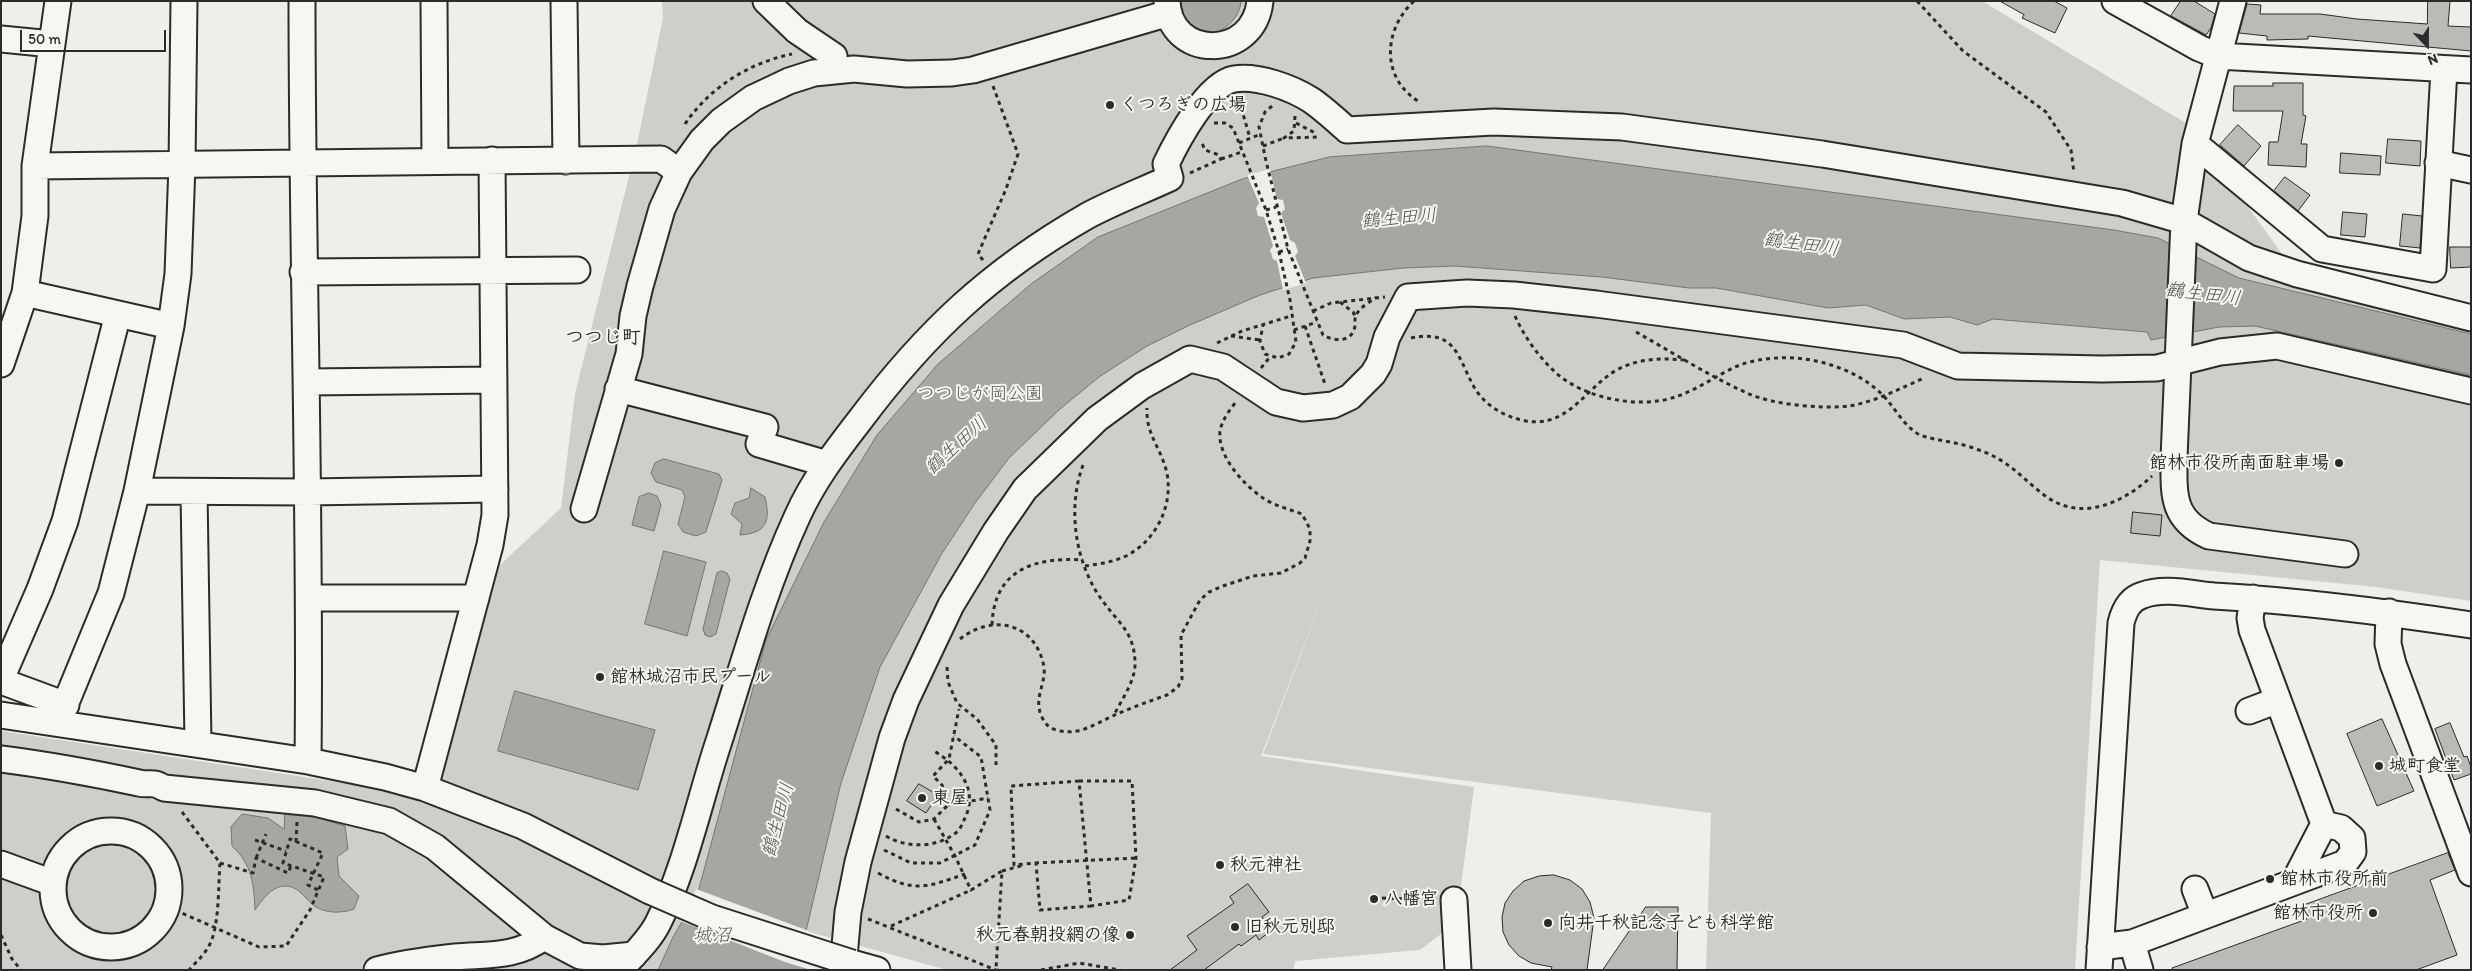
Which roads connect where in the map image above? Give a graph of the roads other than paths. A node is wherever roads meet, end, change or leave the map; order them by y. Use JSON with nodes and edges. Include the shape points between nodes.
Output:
{"nodes":[{"id":1,"x":58,"y":1,"type":"edge"},
{"id":2,"x":184,"y":1,"type":"edge"},
{"id":3,"x":302,"y":1,"type":"edge"},
{"id":4,"x":434,"y":1,"type":"edge"},
{"id":5,"x":564,"y":1,"type":"edge"},
{"id":6,"x":766,"y":1,"type":"edge"},
{"id":7,"x":1260,"y":1,"type":"edge"},
{"id":8,"x":2115,"y":1,"type":"edge"},
{"id":9,"x":2232,"y":1,"type":"edge"},
{"id":10,"x":1168,"y":7,"type":"edge"},
{"id":11,"x":1,"y":39,"type":"edge"},
{"id":12,"x":52,"y":44,"type":"junction"},
{"id":13,"x":834,"y":56,"type":"dead end"},
{"id":14,"x":2218,"y":56,"type":"junction"},
{"id":15,"x":2444,"y":69,"type":"junction"},
{"id":16,"x":2471,"y":70,"type":"edge"},
{"id":17,"x":2195,"y":144,"type":"junction"},
{"id":18,"x":492,"y":160,"type":"junction"},
{"id":19,"x":436,"y":161,"type":"junction"},
{"id":20,"x":566,"y":161,"type":"junction"},
{"id":21,"x":2438,"y":163,"type":"junction"},
{"id":22,"x":302,"y":164,"type":"junction"},
{"id":23,"x":182,"y":165,"type":"junction"},
{"id":24,"x":35,"y":166,"type":"junction"},
{"id":25,"x":2471,"y":170,"type":"edge"},
{"id":26,"x":679,"y":172,"type":"junction"},
{"id":27,"x":2184,"y":227,"type":"junction"},
{"id":28,"x":577,"y":270,"type":"dead end"},
{"id":29,"x":494,"y":271,"type":"junction"},
{"id":30,"x":303,"y":272,"type":"junction"},
{"id":31,"x":25,"y":293,"type":"junction"},
{"id":32,"x":118,"y":314,"type":"junction"},
{"id":33,"x":2471,"y":318,"type":"edge"},
{"id":34,"x":171,"y":326,"type":"junction"},
{"id":35,"x":2179,"y":355,"type":"junction"},
{"id":36,"x":1,"y":364,"type":"edge"},
{"id":37,"x":494,"y":380,"type":"junction"},
{"id":38,"x":307,"y":382,"type":"junction"},
{"id":39,"x":618,"y":389,"type":"junction"},
{"id":40,"x":2471,"y":391,"type":"edge"},
{"id":41,"x":827,"y":464,"type":"junction"},
{"id":42,"x":495,"y":489,"type":"junction"},
{"id":43,"x":137,"y":492,"type":"junction"},
{"id":44,"x":194,"y":492,"type":"junction"},
{"id":45,"x":308,"y":492,"type":"junction"},
{"id":46,"x":584,"y":509,"type":"dead end"},
{"id":47,"x":2345,"y":554,"type":"dead end"},
{"id":48,"x":310,"y":598,"type":"junction"},
{"id":49,"x":476,"y":598,"type":"junction"},
{"id":50,"x":2253,"y":598,"type":"junction"},
{"id":51,"x":2389,"y":612,"type":"junction"},
{"id":52,"x":2471,"y":625,"type":"edge"},
{"id":53,"x":1,"y":680,"type":"edge"},
{"id":54,"x":2278,"y":700,"type":"junction"},
{"id":55,"x":2249,"y":710,"type":"dead end"},
{"id":56,"x":62,"y":714,"type":"junction"},
{"id":57,"x":1,"y":715,"type":"edge"},
{"id":58,"x":198,"y":743,"type":"junction"},
{"id":59,"x":1,"y":759,"type":"edge"},
{"id":60,"x":308,"y":761,"type":"junction"},
{"id":61,"x":425,"y":788,"type":"junction"},
{"id":62,"x":2324,"y":824,"type":"junction"},
{"id":63,"x":1,"y":864,"type":"edge"},
{"id":64,"x":2471,"y":873,"type":"edge"},
{"id":65,"x":2294,"y":882,"type":"junction"},
{"id":66,"x":53,"y":883,"type":"junction"},
{"id":67,"x":2195,"y":889,"type":"dead end"},
{"id":68,"x":1454,"y":900,"type":"road end"},
{"id":69,"x":2205,"y":915,"type":"junction"},
{"id":70,"x":544,"y":937,"type":"junction"},
{"id":71,"x":2132,"y":943,"type":"junction"},
{"id":72,"x":2100,"y":958,"type":"edge"},
{"id":73,"x":627,"y":962,"type":"edge"},
{"id":74,"x":851,"y":966,"type":"edge"},
{"id":75,"x":378,"y":970,"type":"edge"},
{"id":76,"x":877,"y":970,"type":"edge"},
{"id":77,"x":1458,"y":970,"type":"edge"},
{"id":78,"x":2140,"y":970,"type":"edge"}],
"edges":[{"from":1,"to":12,"type":"street"},
{"from":2,"to":23,"type":"street"},
{"from":3,"to":22,"type":"street"},
{"from":4,"to":19,"type":"street"},
{"from":5,"to":20,"type":"street"},
{"from":6,"to":13,"type":"street","via":[[797,31]]},
{"from":7,"to":10,"type":"street","via":[[1257,17],[1248,31],[1225,46],[1202,45],[1188,38],[1176,27]]},
{"from":8,"to":14,"type":"street"},
{"from":9,"to":14,"type":"street"},
{"from":10,"to":26,"type":"street","via":[[986,67],[952,73],[915,74],[847,69],[814,73],[789,81],[753,98],[721,121]]},
{"from":11,"to":12,"type":"street"},
{"from":12,"to":24,"type":"street"},
{"from":14,"to":15,"type":"street"},
{"from":14,"to":17,"type":"street"},
{"from":15,"to":16,"type":"street"},
{"from":15,"to":21,"type":"street"},
{"from":17,"to":21,"type":"street","via":[[2322,249],[2433,269]]},
{"from":17,"to":27,"type":"street"},
{"from":18,"to":19,"type":"street"},
{"from":18,"to":20,"type":"street"},
{"from":18,"to":29,"type":"street"},
{"from":19,"to":22,"type":"street"},
{"from":20,"to":26,"type":"street","via":[[661,159]]},
{"from":21,"to":25,"type":"street"},
{"from":22,"to":23,"type":"street"},
{"from":22,"to":30,"type":"street"},
{"from":23,"to":24,"type":"street"},
{"from":23,"to":34,"type":"street","via":[[178,274]]},
{"from":24,"to":31,"type":"street","via":[[35,216]]},
{"from":26,"to":39,"type":"street","via":[[656,228],[633,316],[629,354]]},
{"from":27,"to":33,"type":"street","via":[[2250,258],[2287,270]]},
{"from":27,"to":35,"type":"street"},
{"from":27,"to":41,"type":"street","via":[[2122,203],[1822,154],[1622,127],[1494,122],[1347,130],[1312,101],[1294,92],[1258,80],[1234,79],[1220,87],[1186,126],[1166,164],[1170,178],[1088,216],[1014,262],[972,294],[908,358]]},
{"from":28,"to":29,"type":"street"},
{"from":29,"to":30,"type":"street"},
{"from":29,"to":37,"type":"street"},
{"from":30,"to":38,"type":"street"},
{"from":31,"to":32,"type":"street"},
{"from":31,"to":36,"type":"street"},
{"from":32,"to":34,"type":"street"},
{"from":32,"to":53,"type":"street","via":[[65,521]]},
{"from":34,"to":43,"type":"street"},
{"from":35,"to":40,"type":"street","via":[[2277,346]]},
{"from":35,"to":47,"type":"street","via":[[2174,496],[2186,520],[2200,532],[2218,538]]},
{"from":35,"to":74,"type":"street","via":[[2157,368],[1958,366],[1903,345],[1596,304],[1467,293],[1408,297],[1395,318],[1379,364],[1350,397],[1333,405],[1313,408],[1286,406],[1223,367],[1190,358],[1154,378],[1097,419],[1025,489],[952,605],[906,700],[892,738],[858,862],[848,912],[844,957]]},
{"from":37,"to":38,"type":"street"},
{"from":37,"to":42,"type":"street"},
{"from":38,"to":45,"type":"street"},
{"from":39,"to":41,"type":"street","via":[[765,427],[759,444]]},
{"from":39,"to":46,"type":"street"},
{"from":41,"to":73,"type":"street","via":[[797,517],[773,577],[674,884],[658,924]]},
{"from":42,"to":45,"type":"street"},
{"from":42,"to":49,"type":"street","via":[[490,545]]},
{"from":43,"to":44,"type":"street"},
{"from":43,"to":56,"type":"street","via":[[111,593]]},
{"from":44,"to":45,"type":"street"},
{"from":44,"to":58,"type":"street"},
{"from":45,"to":48,"type":"street"},
{"from":48,"to":49,"type":"street"},
{"from":48,"to":60,"type":"street"},
{"from":49,"to":61,"type":"street"},
{"from":50,"to":51,"type":"street"},
{"from":50,"to":54,"type":"street","via":[[2252,630]]},
{"from":50,"to":72,"type":"street","via":[[2158,592],[2140,595],[2124,611]]},
{"from":51,"to":52,"type":"street"},
{"from":51,"to":64,"type":"street","via":[[2388,644],[2393,664]]},
{"from":53,"to":56,"type":"street"},
{"from":54,"to":55,"type":"street"},
{"from":54,"to":62,"type":"street"},
{"from":56,"to":57,"type":"street"},
{"from":56,"to":58,"type":"street"},
{"from":58,"to":60,"type":"street"},
{"from":59,"to":70,"type":"street","via":[[84,770],[142,784],[154,782],[164,788],[315,803],[389,821],[435,847]]},
{"from":60,"to":61,"type":"street","via":[[350,768]]},
{"from":61,"to":74,"type":"street","bridge":true,"via":[[523,826],[650,891],[712,918]]},
{"from":62,"to":65,"type":"street"},
{"from":62,"to":65,"type":"street","via":[[2341,828],[2352,838],[2354,846],[2350,859],[2345,864]]},
{"from":63,"to":66,"type":"street"},
{"from":65,"to":69,"type":"street"},
{"from":66,"to":66,"type":"street","via":[[58,865],[68,849],[101,831],[121,831],[140,837],[156,850],[163,861],[170,887],[168,907],[158,925],[144,939],[106,948],[88,943],[72,933],[60,919]]},
{"from":67,"to":69,"type":"street"},
{"from":68,"to":77,"type":"street"},
{"from":69,"to":71,"type":"street"},
{"from":70,"to":73,"type":"street","via":[[580,956]]},
{"from":70,"to":75,"type":"street","via":[[529,948],[513,952],[455,957]]},
{"from":71,"to":72,"type":"street"},
{"from":71,"to":78,"type":"street"},
{"from":74,"to":76,"type":"street"}]}
